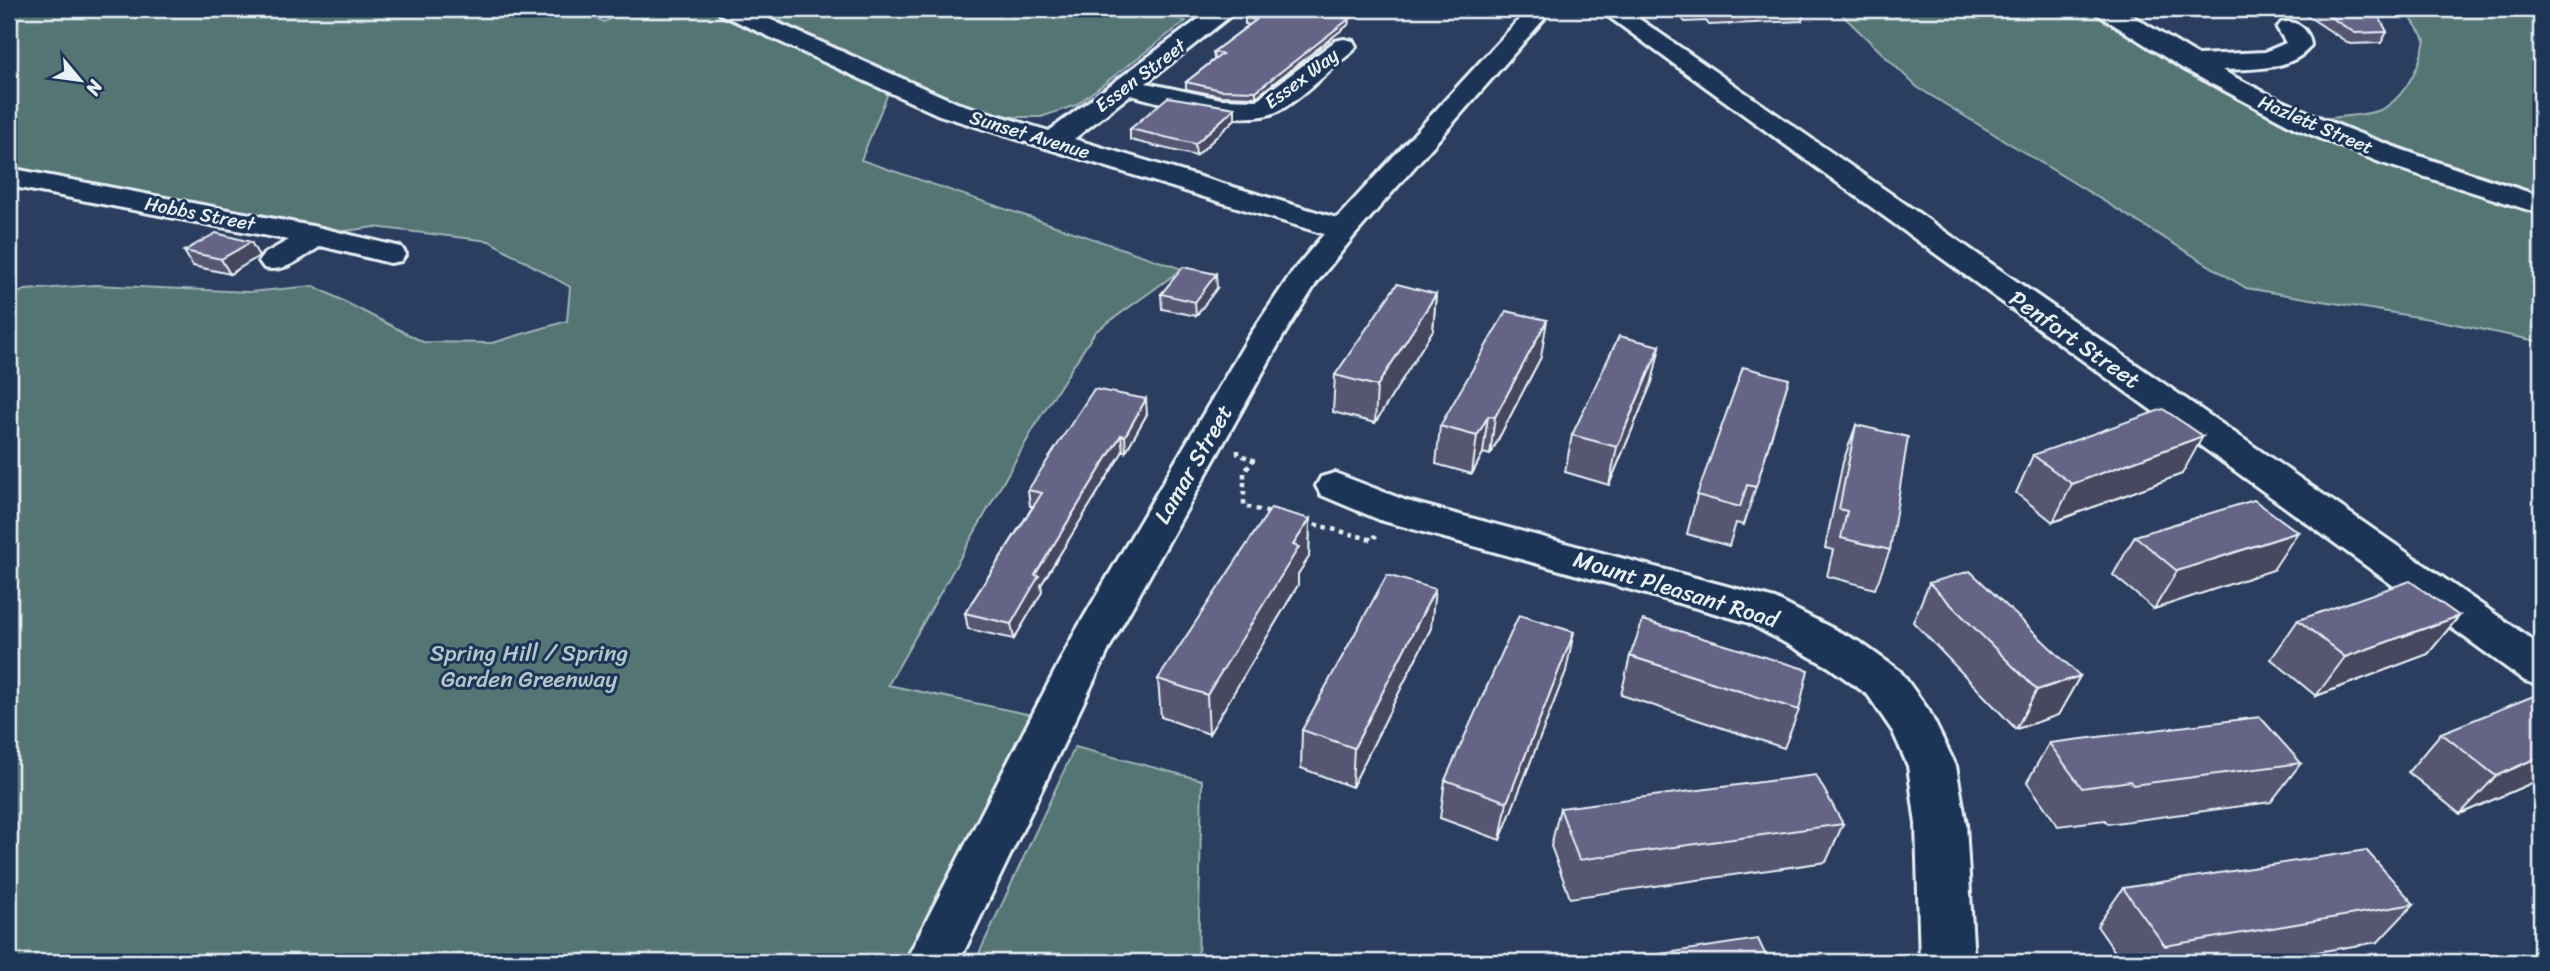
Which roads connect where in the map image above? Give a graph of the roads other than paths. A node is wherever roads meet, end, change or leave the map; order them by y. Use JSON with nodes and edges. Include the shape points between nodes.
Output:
{"nodes":[{"id":1,"x":728,"y":9,"type":"edge"},
{"id":2,"x":1227,"y":9,"type":"edge"},
{"id":3,"x":1610,"y":9,"type":"edge"},
{"id":4,"x":2105,"y":9,"type":"edge"},
{"id":5,"x":1532,"y":19,"type":"dead end"},
{"id":6,"x":771,"y":20,"type":"edge"},
{"id":7,"x":2289,"y":29,"type":"dead end"},
{"id":8,"x":1344,"y":46,"type":"dead end"},
{"id":9,"x":2191,"y":63,"type":"junction"},
{"id":10,"x":1125,"y":86,"type":"junction"},
{"id":11,"x":1054,"y":141,"type":"junction"},
{"id":12,"x":9,"y":177,"type":"edge"},
{"id":13,"x":2541,"y":205,"type":"edge"},
{"id":14,"x":1343,"y":230,"type":"junction"},
{"id":15,"x":317,"y":236,"type":"junction"},
{"id":16,"x":390,"y":254,"type":"dead end"},
{"id":17,"x":275,"y":261,"type":"dead end"},
{"id":18,"x":1335,"y":486,"type":"dead end"},
{"id":19,"x":2541,"y":669,"type":"edge"},
{"id":20,"x":932,"y":962,"type":"edge"},
{"id":21,"x":1947,"y":962,"type":"edge"}],
"edges":[{"from":1,"to":6,"type":"street","name":"Sunset Avenue"},
{"from":2,"to":10,"type":"street","name":"Essen Street"},
{"from":3,"to":19,"type":"street","name":"Penfort Street"},
{"from":4,"to":9,"type":"street","name":"Hazlett Street"},
{"from":5,"to":14,"type":"street","name":"Lamar Street"},
{"from":6,"to":11,"type":"street","name":"Sunset Avenue","via":[[948,109]]},
{"from":7,"to":9,"type":"street","via":[[2298,38],[2294,51],[2273,58]]},
{"from":8,"to":10,"type":"street","name":"Essex Way","via":[[1280,98],[1258,110]]},
{"from":9,"to":13,"type":"street","name":"Hazlett Street","via":[[2305,122]]},
{"from":10,"to":11,"type":"street","name":"Essen Street"},
{"from":11,"to":14,"type":"street","name":"Sunset Avenue"},
{"from":12,"to":15,"type":"street","name":"Hobbs Street"},
{"from":14,"to":20,"type":"street","name":"Lamar Street","via":[[1304,278],[1265,338],[1089,645]]},
{"from":15,"to":16,"type":"street","name":"Hobbs Street"},
{"from":15,"to":17,"type":"street"},
{"from":18,"to":21,"type":"street","name":"Mount Pleasant Road","via":[[1394,511],[1760,610],[1845,655],[1884,683],[1913,724],[1932,766],[1941,824]]}]}
